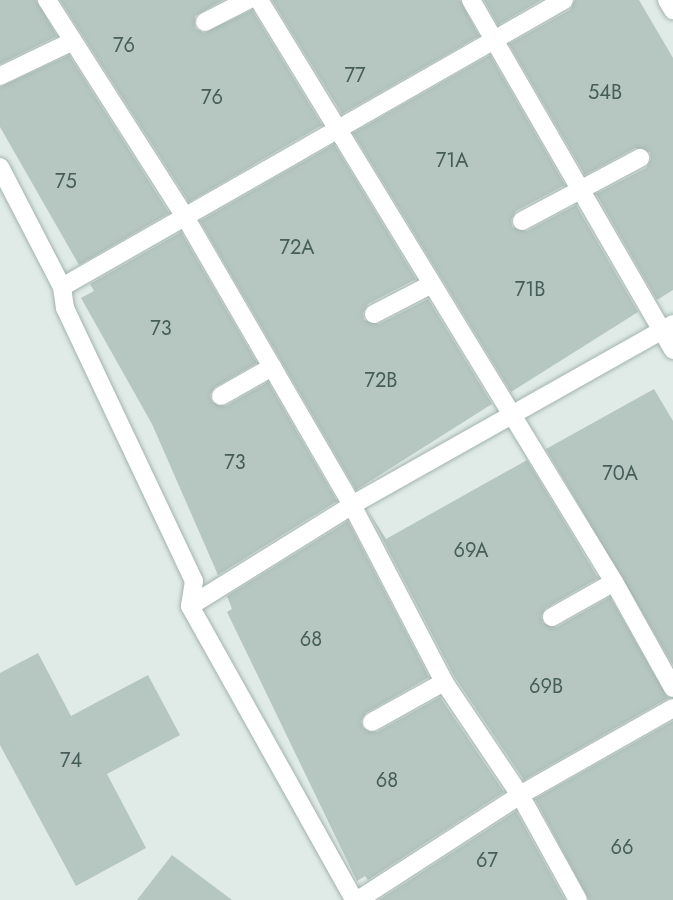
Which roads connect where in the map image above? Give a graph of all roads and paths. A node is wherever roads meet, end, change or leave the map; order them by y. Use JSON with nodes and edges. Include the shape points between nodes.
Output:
{"nodes":[{"id":1,"x":47,"y":0,"type":"edge"},
{"id":2,"x":248,"y":0,"type":"edge"},
{"id":3,"x":259,"y":0,"type":"edge"},
{"id":4,"x":471,"y":0,"type":"edge"},
{"id":5,"x":564,"y":0,"type":"edge"},
{"id":6,"x":667,"y":0,"type":"edge"},
{"id":7,"x":673,"y":10,"type":"edge"},
{"id":8,"x":205,"y":22,"type":"dead end"},
{"id":9,"x":493,"y":41,"type":"junction"},
{"id":10,"x":71,"y":42,"type":"junction"},
{"id":11,"x":0,"y":76,"type":"edge"},
{"id":12,"x":340,"y":130,"type":"junction"},
{"id":13,"x":640,"y":158,"type":"dead end"},
{"id":14,"x":0,"y":167,"type":"edge"},
{"id":15,"x":581,"y":190,"type":"junction"},
{"id":16,"x":184,"y":215,"type":"junction"},
{"id":17,"x":522,"y":221,"type":"dead end"},
{"id":18,"x":430,"y":285,"type":"junction"},
{"id":19,"x":62,"y":287,"type":"junction"},
{"id":20,"x":374,"y":314,"type":"dead end"},
{"id":21,"x":667,"y":328,"type":"edge"},
{"id":22,"x":673,"y":350,"type":"edge"},
{"id":23,"x":272,"y":367,"type":"junction"},
{"id":24,"x":221,"y":396,"type":"dead end"},
{"id":25,"x":512,"y":412,"type":"junction"},
{"id":26,"x":352,"y":505,"type":"junction"},
{"id":27,"x":614,"y":582,"type":"junction"},
{"id":28,"x":190,"y":606,"type":"junction"},
{"id":29,"x":552,"y":617,"type":"dead end"},
{"id":30,"x":444,"y":682,"type":"junction"},
{"id":31,"x":673,"y":688,"type":"edge"},
{"id":32,"x":673,"y":708,"type":"edge"},
{"id":33,"x":372,"y":722,"type":"dead end"},
{"id":34,"x":520,"y":795,"type":"junction"},
{"id":35,"x":356,"y":900,"type":"edge"},
{"id":36,"x":578,"y":900,"type":"edge"}],
"edges":[{"from":1,"to":10,"type":"street"},
{"from":2,"to":8,"type":"street"},
{"from":3,"to":12,"type":"street"},
{"from":4,"to":9,"type":"street"},
{"from":5,"to":9,"type":"street"},
{"from":6,"to":7,"type":"street"},
{"from":9,"to":12,"type":"street"},
{"from":9,"to":15,"type":"street"},
{"from":10,"to":11,"type":"street"},
{"from":10,"to":16,"type":"street"},
{"from":12,"to":16,"type":"street"},
{"from":12,"to":18,"type":"street"},
{"from":13,"to":15,"type":"street"},
{"from":14,"to":19,"type":"street"},
{"from":15,"to":17,"type":"street"},
{"from":15,"to":21,"type":"street"},
{"from":16,"to":19,"type":"street"},
{"from":16,"to":23,"type":"street"},
{"from":18,"to":20,"type":"street"},
{"from":18,"to":25,"type":"street"},
{"from":19,"to":28,"type":"street","via":[[64,308],[194,581]]},
{"from":21,"to":22,"type":"street"},
{"from":21,"to":25,"type":"street"},
{"from":23,"to":24,"type":"street"},
{"from":23,"to":26,"type":"street"},
{"from":25,"to":26,"type":"street"},
{"from":25,"to":27,"type":"street"},
{"from":26,"to":28,"type":"street"},
{"from":26,"to":30,"type":"street"},
{"from":27,"to":29,"type":"street"},
{"from":27,"to":31,"type":"street"},
{"from":28,"to":35,"type":"street"},
{"from":30,"to":33,"type":"street"},
{"from":30,"to":34,"type":"street"},
{"from":32,"to":34,"type":"street"},
{"from":34,"to":35,"type":"street"},
{"from":34,"to":36,"type":"street"}]}
